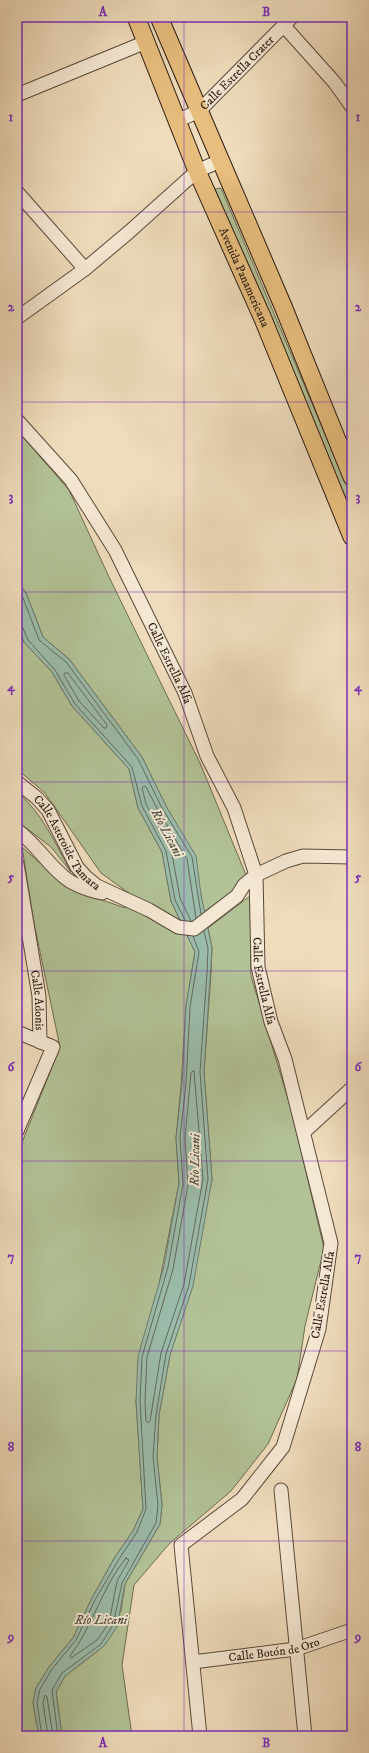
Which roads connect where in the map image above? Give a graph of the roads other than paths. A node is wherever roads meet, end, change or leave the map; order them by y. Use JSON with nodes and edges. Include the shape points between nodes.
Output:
{"nodes":[{"id":1,"x":136,"y":17,"type":"edge"},
{"id":2,"x":159,"y":17,"type":"edge"},
{"id":3,"x":288,"y":21,"type":"edge"},
{"id":4,"x":146,"y":42,"type":"junction"},
{"id":5,"x":17,"y":95,"type":"edge"},
{"id":6,"x":352,"y":107,"type":"edge"},
{"id":7,"x":199,"y":111,"type":"junction"},
{"id":8,"x":177,"y":120,"type":"junction"},
{"id":9,"x":220,"y":160,"type":"junction"},
{"id":10,"x":197,"y":171,"type":"junction"},
{"id":11,"x":17,"y":192,"type":"edge"},
{"id":12,"x":85,"y":269,"type":"junction"},
{"id":13,"x":17,"y":318,"type":"edge"},
{"id":14,"x":17,"y":420,"type":"edge"},
{"id":15,"x":352,"y":477,"type":"edge"},
{"id":16,"x":352,"y":537,"type":"edge"},
{"id":17,"x":17,"y":782,"type":"edge"},
{"id":18,"x":17,"y":830,"type":"edge"},
{"id":19,"x":352,"y":857,"type":"edge"},
{"id":20,"x":17,"y":864,"type":"edge"},
{"id":21,"x":256,"y":875,"type":"junction"},
{"id":22,"x":120,"y":897,"type":"junction"},
{"id":23,"x":17,"y":1032,"type":"edge"},
{"id":24,"x":40,"y":1042,"type":"junction"},
{"id":25,"x":352,"y":1088,"type":"edge"},
{"id":26,"x":17,"y":1131,"type":"edge"},
{"id":27,"x":304,"y":1132,"type":"junction"},
{"id":28,"x":281,"y":1490,"type":"dead end"},
{"id":29,"x":352,"y":1630,"type":"edge"},
{"id":30,"x":296,"y":1649,"type":"junction"},
{"id":31,"x":193,"y":1662,"type":"junction"},
{"id":32,"x":200,"y":1736,"type":"edge"},
{"id":33,"x":305,"y":1736,"type":"edge"}],
"edges":[{"from":1,"to":4,"type":"main road","name":"Avenida Panamericana"},
{"from":2,"to":7,"type":"main road","name":"Avenida Panamericana"},
{"from":3,"to":6,"type":"street"},
{"from":3,"to":7,"type":"street","name":"Calle Estrella Crater"},
{"from":4,"to":5,"type":"street"},
{"from":4,"to":8,"type":"main road","name":"Avenida Panamericana"},
{"from":7,"to":8,"type":"street","name":"Calle Estrella Crater"},
{"from":7,"to":9,"type":"main road","name":"Avenida Panamericana"},
{"from":8,"to":10,"type":"main road","name":"Avenida Panamericana"},
{"from":9,"to":10,"type":"street"},
{"from":9,"to":15,"type":"main road","name":"Avenida Panamericana","via":[[283,306]]},
{"from":10,"to":12,"type":"street"},
{"from":10,"to":16,"type":"main road","name":"Avenida Panamericana","via":[[263,319]]},
{"from":11,"to":12,"type":"street"},
{"from":12,"to":13,"type":"street"},
{"from":14,"to":21,"type":"street","name":"Calle Estrella Alfa","via":[[71,480],[115,550],[185,693],[207,756],[234,808]]},
{"from":17,"to":22,"type":"street","name":"Calle Asteroide Tamara","via":[[48,810],[77,867],[97,886]]},
{"from":18,"to":22,"type":"street","via":[[69,880],[87,889]]},
{"from":19,"to":21,"type":"street","via":[[303,856]]},
{"from":20,"to":24,"type":"street","name":"Calle Adonis","via":[[39,996]]},
{"from":21,"to":22,"type":"street","via":[[236,896],[194,929],[178,927]]},
{"from":21,"to":27,"type":"street","name":"Calle Estrella Alfa","via":[[258,967],[271,1022],[285,1059]]},
{"from":23,"to":24,"type":"street","name":"Calle Adonis"},
{"from":24,"to":26,"type":"street","name":"Calle Adonis","via":[[53,1047]]},
{"from":25,"to":27,"type":"street"},
{"from":27,"to":31,"type":"street","name":"Calle Estrella Alfa","via":[[331,1243],[317,1336],[283,1446],[242,1500],[181,1545]]},
{"from":28,"to":30,"type":"street"},
{"from":29,"to":30,"type":"street","name":"Calle Botón de Oro"},
{"from":30,"to":31,"type":"street","name":"Calle Botón de Oro"},
{"from":30,"to":33,"type":"street"},
{"from":31,"to":32,"type":"street"}]}
